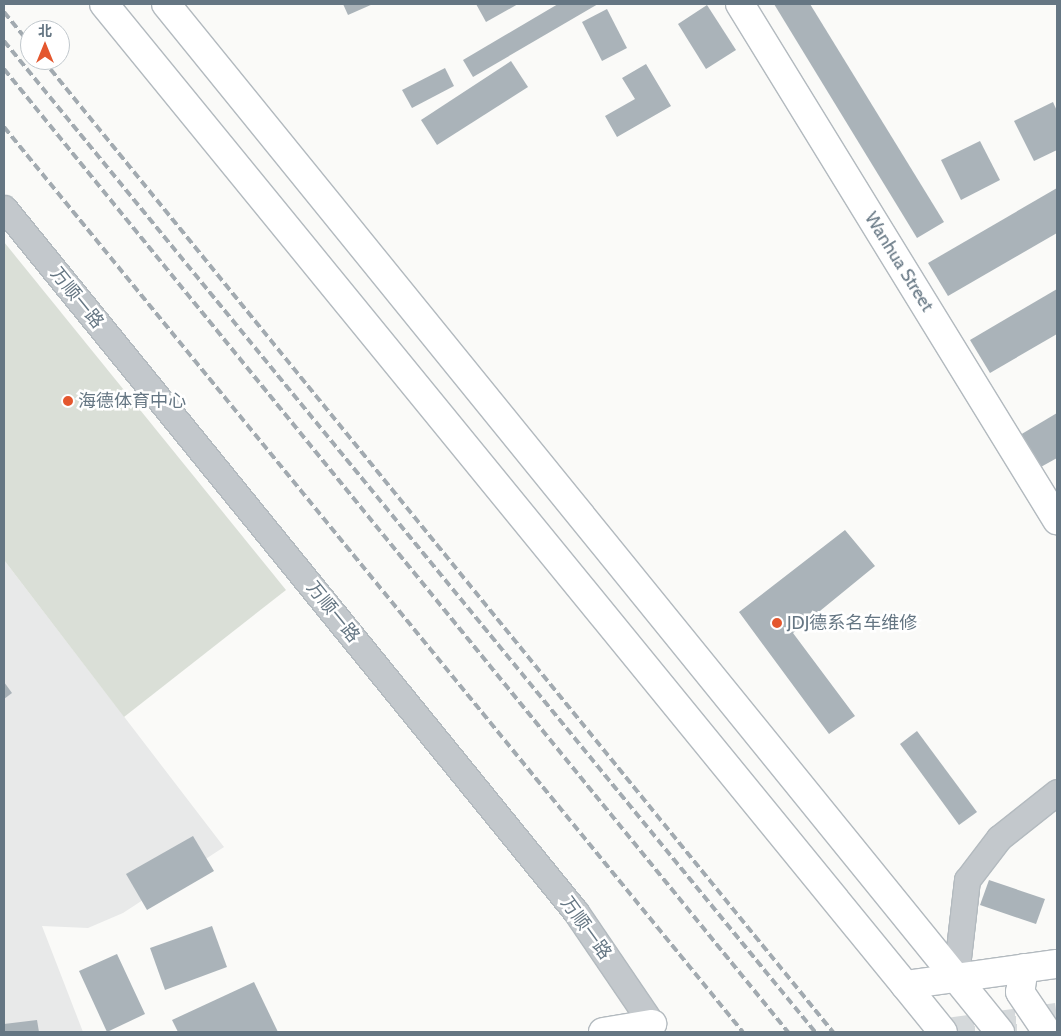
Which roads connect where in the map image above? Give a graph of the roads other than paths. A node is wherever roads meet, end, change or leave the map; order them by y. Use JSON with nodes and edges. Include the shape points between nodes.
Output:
{"nodes":[{"id":1,"x":104,"y":4,"type":"edge"},
{"id":2,"x":166,"y":4,"type":"edge"},
{"id":3,"x":740,"y":4,"type":"edge"},
{"id":4,"x":4,"y":208,"type":"edge"},
{"id":5,"x":1057,"y":520,"type":"edge"},
{"id":6,"x":1057,"y":792,"type":"edge"},
{"id":7,"x":1057,"y":964,"type":"edge"},
{"id":8,"x":1024,"y":968,"type":"junction"},
{"id":9,"x":956,"y":974,"type":"junction"},
{"id":10,"x":905,"y":985,"type":"junction"},
{"id":11,"x":660,"y":1030,"type":"edge"},
{"id":12,"x":603,"y":1032,"type":"edge"},
{"id":13,"x":944,"y":1032,"type":"edge"},
{"id":14,"x":1000,"y":1032,"type":"edge"},
{"id":15,"x":1047,"y":1032,"type":"edge"}],
"edges":[{"from":1,"to":10,"type":"street"},
{"from":2,"to":9,"type":"street"},
{"from":3,"to":5,"type":"street","name":"Wanhua Street"},
{"from":4,"to":11,"type":"street","name":"万顺一路","via":[[576,912]]},
{"from":6,"to":9,"type":"street","via":[[999,838],[967,880]]},
{"from":7,"to":8,"type":"street"},
{"from":8,"to":9,"type":"street"},
{"from":8,"to":15,"type":"street","via":[[1020,992]]},
{"from":9,"to":10,"type":"street"},
{"from":9,"to":14,"type":"street"},
{"from":10,"to":13,"type":"street"},
{"from":11,"to":12,"type":"street"}]}
